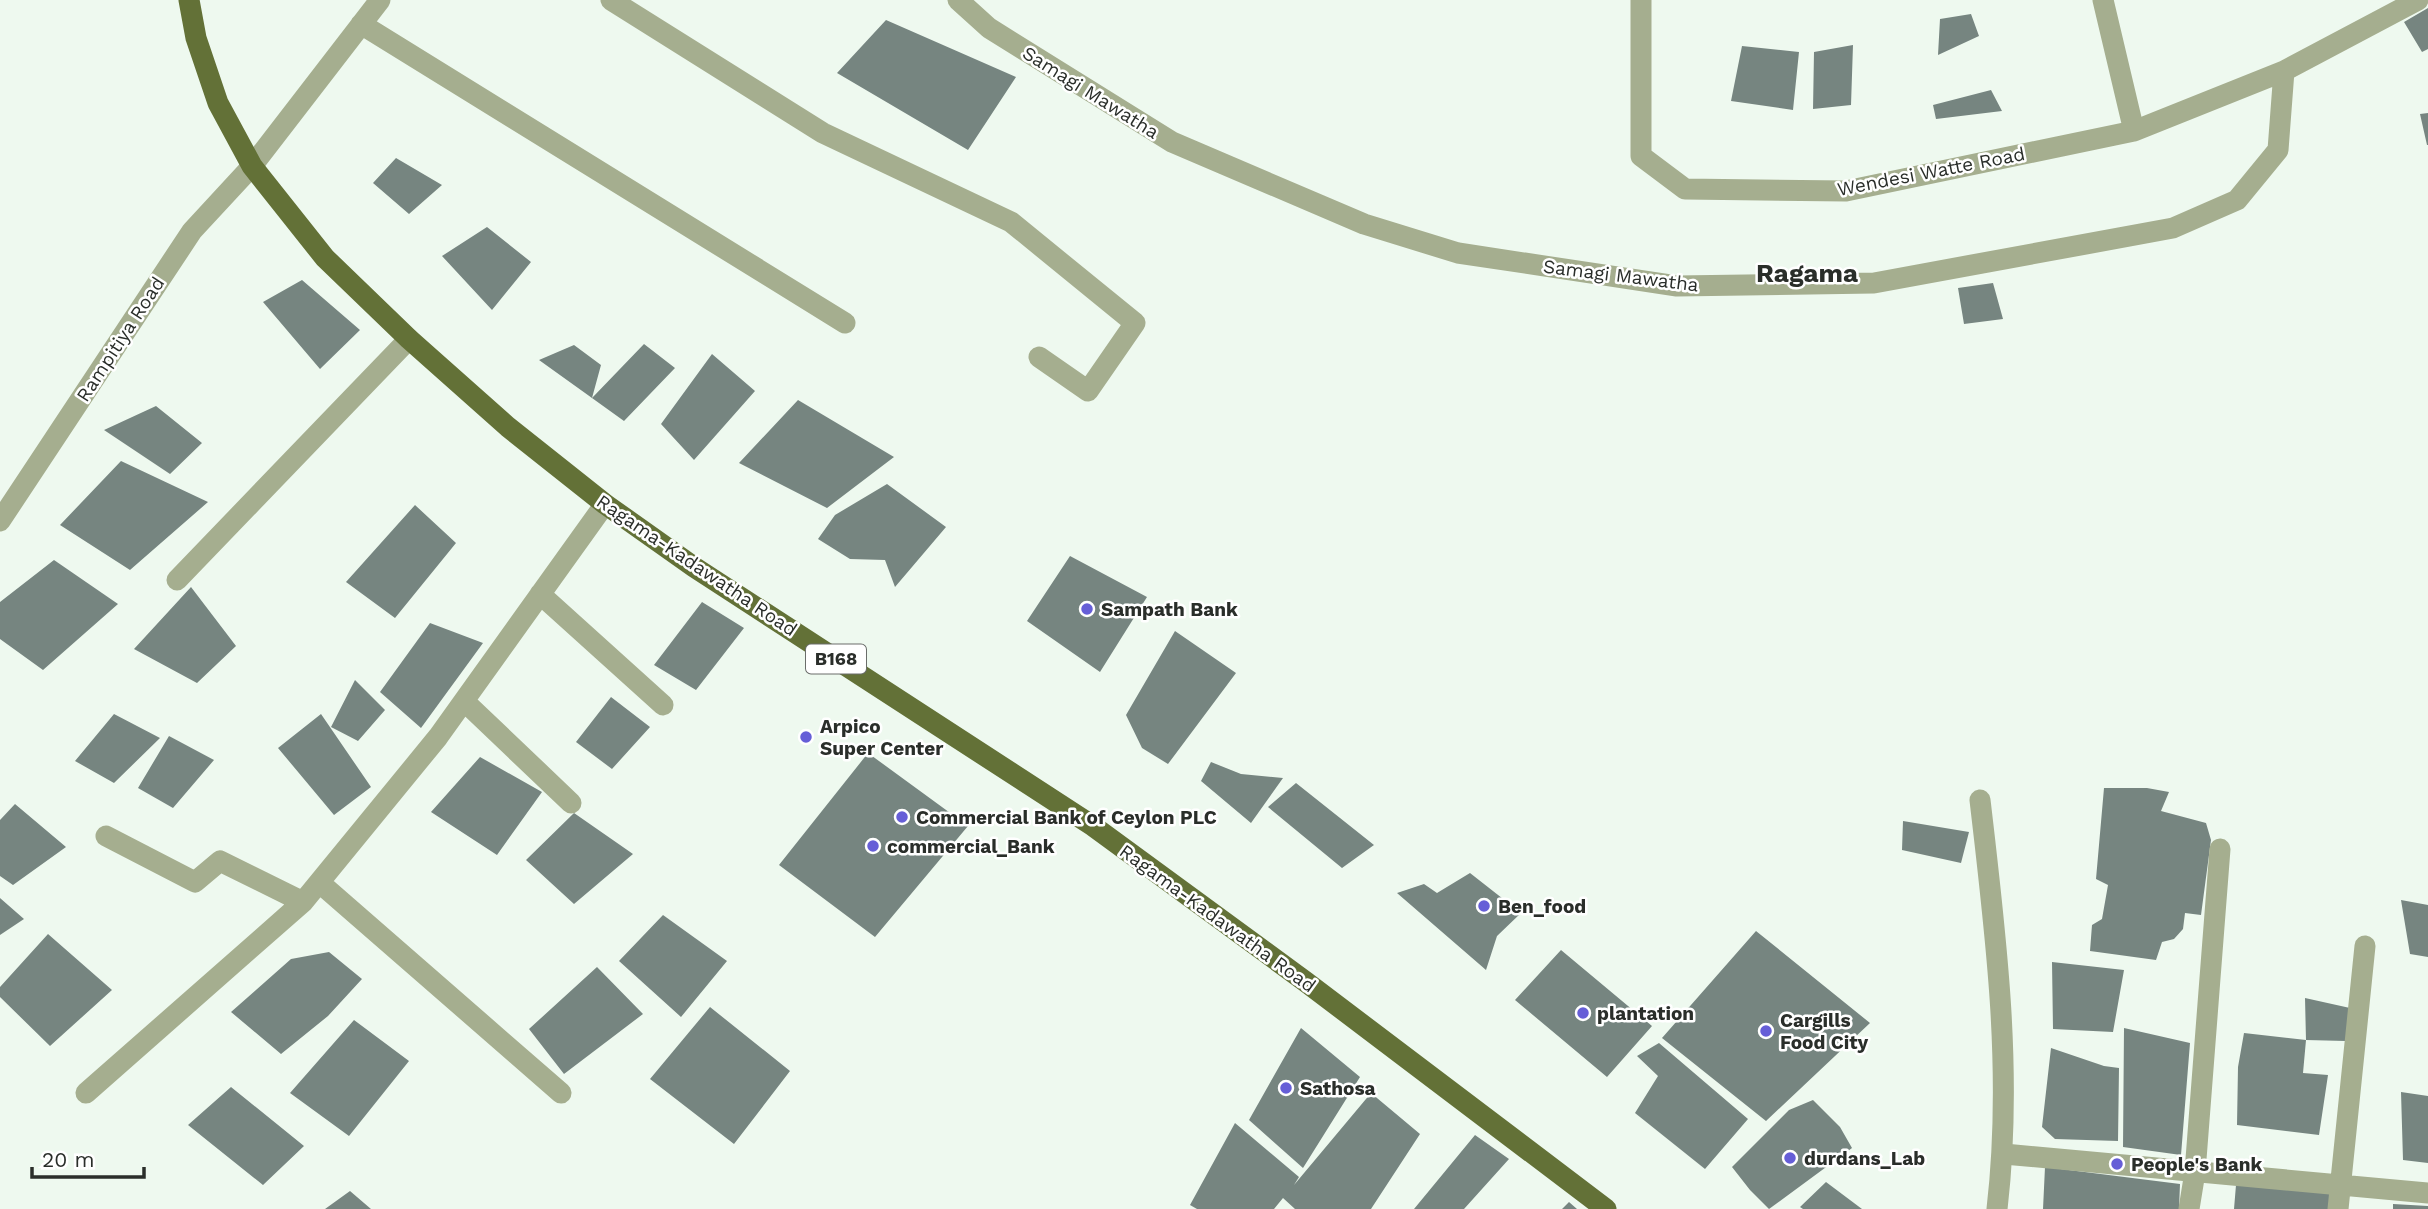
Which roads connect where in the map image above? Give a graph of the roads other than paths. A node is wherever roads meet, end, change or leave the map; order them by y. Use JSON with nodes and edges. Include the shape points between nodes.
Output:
{"nodes":[{"id":1,"x":189,"y":0,"type":"edge"},
{"id":2,"x":380,"y":0,"type":"edge"},
{"id":3,"x":611,"y":0,"type":"edge"},
{"id":4,"x":958,"y":0,"type":"edge"},
{"id":5,"x":1641,"y":0,"type":"edge"},
{"id":6,"x":2103,"y":0,"type":"edge"},
{"id":7,"x":2418,"y":0,"type":"edge"},
{"id":8,"x":361,"y":24,"type":"junction"},
{"id":9,"x":2284,"y":71,"type":"junction"},
{"id":10,"x":2134,"y":131,"type":"junction"},
{"id":11,"x":252,"y":166,"type":"junction"},
{"id":12,"x":845,"y":323,"type":"dead end"},
{"id":13,"x":409,"y":339,"type":"junction"},
{"id":14,"x":1039,"y":357,"type":"dead end"},
{"id":15,"x":605,"y":504,"type":"junction"},
{"id":16,"x":0,"y":521,"type":"edge"},
{"id":17,"x":177,"y":580,"type":"dead end"},
{"id":18,"x":540,"y":594,"type":"junction"},
{"id":19,"x":464,"y":701,"type":"junction"},
{"id":20,"x":663,"y":705,"type":"dead end"},
{"id":21,"x":1980,"y":800,"type":"dead end"},
{"id":22,"x":571,"y":803,"type":"dead end"},
{"id":23,"x":106,"y":836,"type":"dead end"},
{"id":24,"x":2220,"y":849,"type":"dead end"},
{"id":25,"x":320,"y":883,"type":"junction"},
{"id":26,"x":303,"y":902,"type":"junction"},
{"id":27,"x":2365,"y":946,"type":"dead end"},
{"id":28,"x":86,"y":1093,"type":"dead end"},
{"id":29,"x":561,"y":1093,"type":"dead end"},
{"id":30,"x":2004,"y":1154,"type":"junction"},
{"id":31,"x":2195,"y":1172,"type":"junction"},
{"id":32,"x":2340,"y":1185,"type":"junction"},
{"id":33,"x":2428,"y":1193,"type":"edge"},
{"id":34,"x":1606,"y":1209,"type":"edge"},
{"id":35,"x":1997,"y":1209,"type":"edge"},
{"id":36,"x":2189,"y":1209,"type":"edge"},
{"id":37,"x":2338,"y":1209,"type":"edge"}],
"edges":[{"from":1,"to":11,"type":"main road","name":"Ragama-Kadawatha Road","number":"B168","via":[[196,38],[218,103]]},
{"from":2,"to":8,"type":"street","name":"Rampitiya Road"},
{"from":3,"to":14,"type":"street","via":[[824,133],[1011,222],[1135,323],[1088,391]]},
{"from":4,"to":9,"type":"street","name":"Samagi Mawatha","via":[[989,28],[1172,142],[1364,224],[1458,253],[1677,285],[1874,283],[2173,228],[2237,200],[2278,150]]},
{"from":5,"to":10,"type":"street","name":"Wendesi Watte Road","via":[[1641,156],[1685,189],[1846,191]]},
{"from":6,"to":10,"type":"street"},
{"from":7,"to":9,"type":"street","name":"Wendesi Watte Road"},
{"from":8,"to":11,"type":"street","name":"Rampitiya Road"},
{"from":8,"to":12,"type":"street"},
{"from":9,"to":10,"type":"street","name":"Wendesi Watte Road"},
{"from":11,"to":13,"type":"main road","name":"Ragama-Kadawatha Road","number":"B168","via":[[326,258]]},
{"from":11,"to":16,"type":"street","name":"Rampitiya Road","via":[[192,231]]},
{"from":13,"to":15,"type":"main road","name":"Ragama-Kadawatha Road","number":"B168","via":[[508,427]]},
{"from":13,"to":17,"type":"street"},
{"from":15,"to":18,"type":"street"},
{"from":15,"to":34,"type":"main road","name":"Ragama-Kadawatha Road","number":"B168","via":[[694,567],[1093,826]]},
{"from":18,"to":19,"type":"street"},
{"from":18,"to":20,"type":"street"},
{"from":19,"to":22,"type":"street"},
{"from":19,"to":25,"type":"street"},
{"from":21,"to":30,"type":"street","via":[[1999,965]]},
{"from":23,"to":26,"type":"street","via":[[195,882],[220,861]]},
{"from":24,"to":31,"type":"street"},
{"from":25,"to":26,"type":"street"},
{"from":25,"to":29,"type":"street"},
{"from":26,"to":28,"type":"street"},
{"from":27,"to":32,"type":"street"},
{"from":30,"to":31,"type":"street"},
{"from":30,"to":35,"type":"street"},
{"from":31,"to":32,"type":"street"},
{"from":31,"to":36,"type":"street"},
{"from":32,"to":33,"type":"street"},
{"from":32,"to":37,"type":"street"}]}
